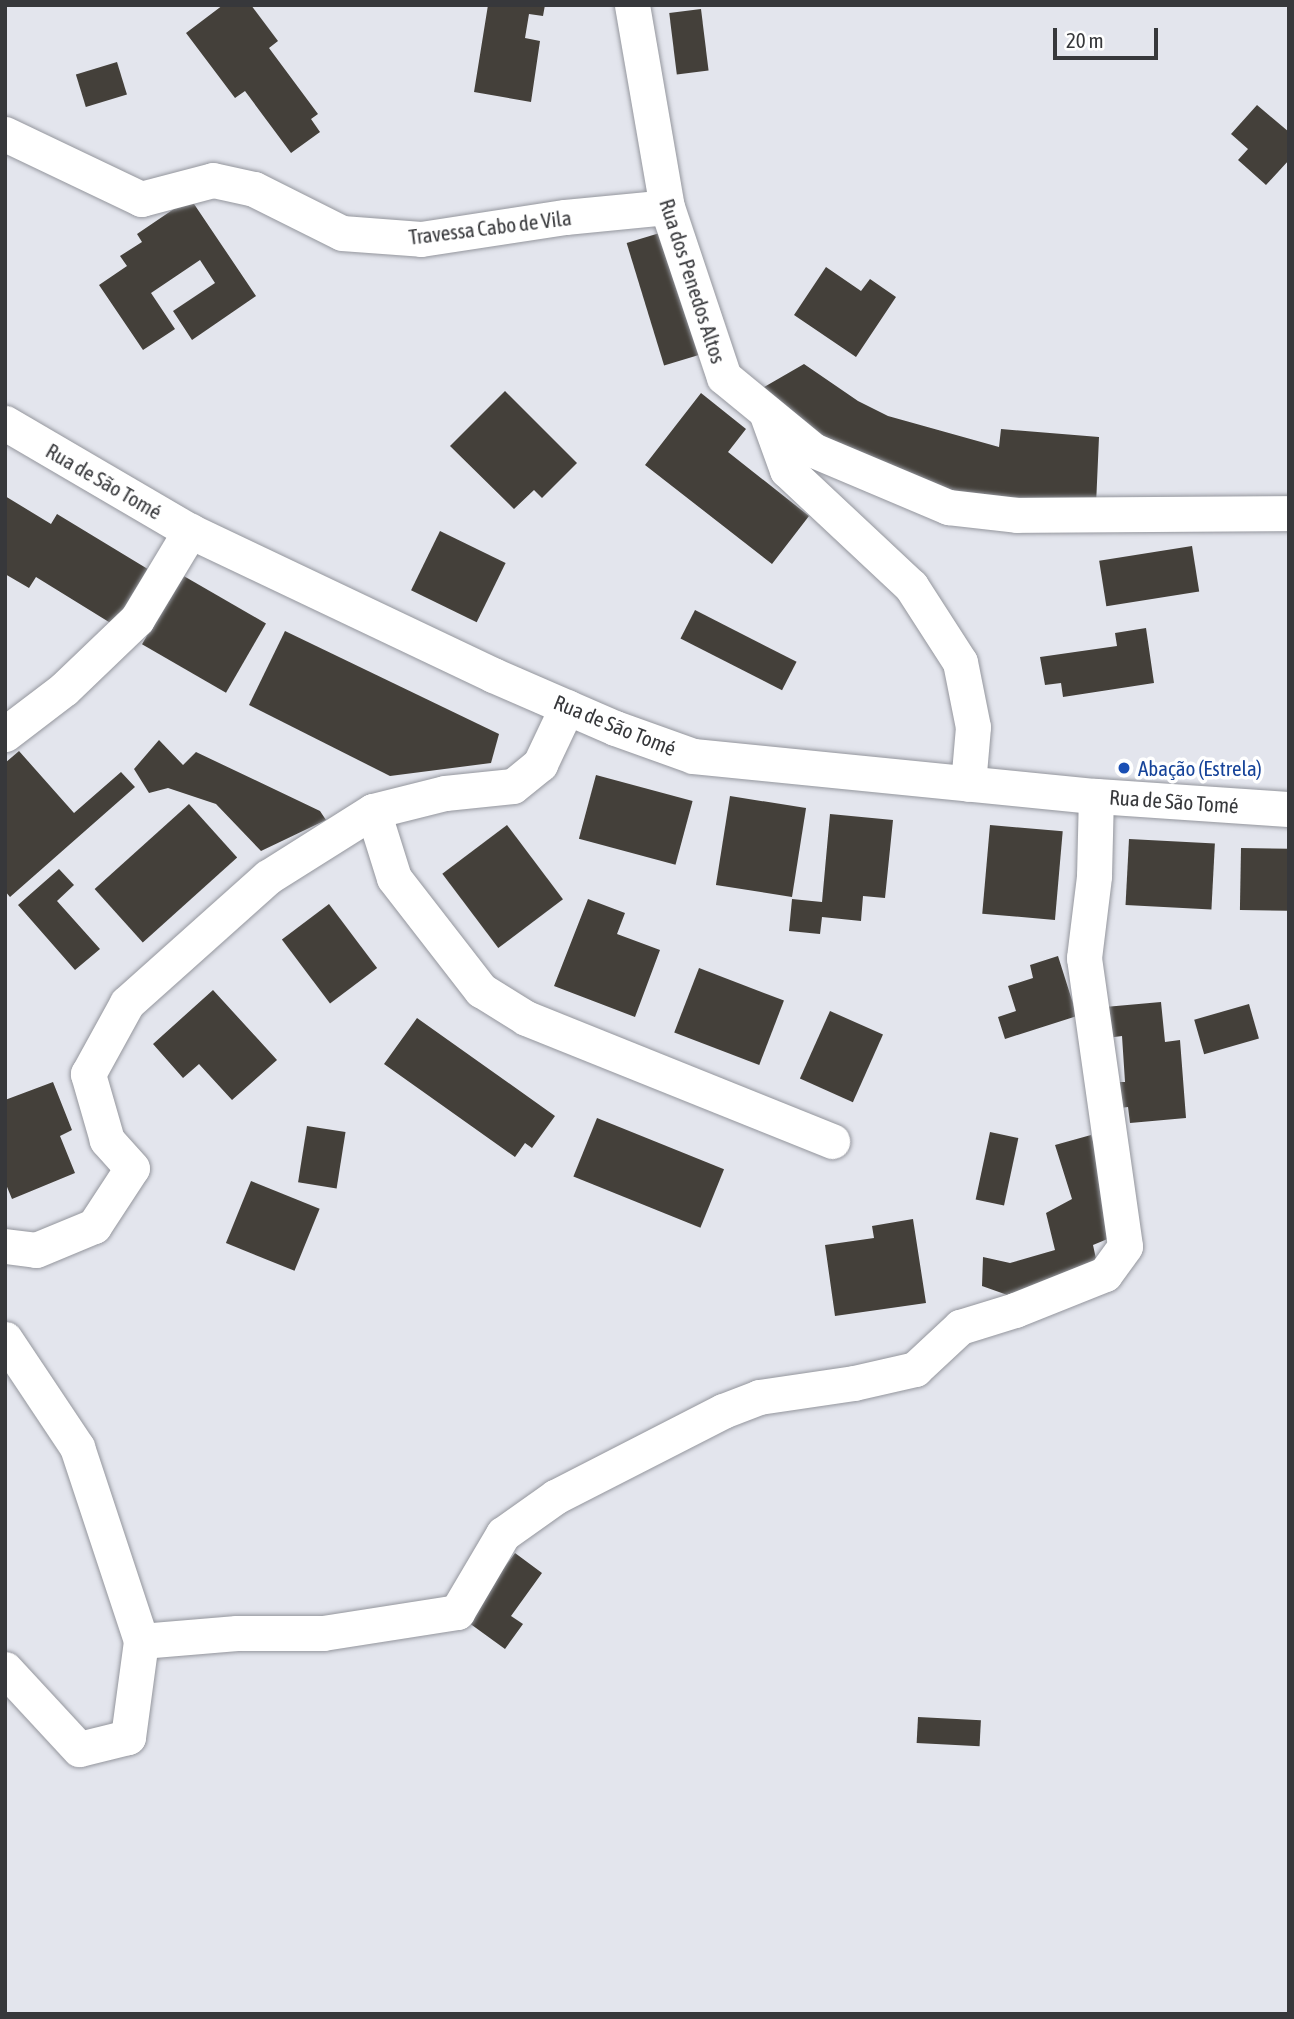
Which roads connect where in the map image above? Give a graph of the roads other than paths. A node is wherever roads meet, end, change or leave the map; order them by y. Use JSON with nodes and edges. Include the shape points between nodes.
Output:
{"nodes":[{"id":1,"x":632,"y":5,"type":"edge"},
{"id":2,"x":5,"y":134,"type":"edge"},
{"id":3,"x":667,"y":207,"type":"junction"},
{"id":4,"x":766,"y":412,"type":"junction"},
{"id":5,"x":5,"y":423,"type":"edge"},
{"id":6,"x":1289,"y":513,"type":"edge"},
{"id":7,"x":190,"y":531,"type":"junction"},
{"id":8,"x":567,"y":707,"type":"junction"},
{"id":9,"x":5,"y":734,"type":"edge"},
{"id":10,"x":968,"y":784,"type":"junction"},
{"id":11,"x":1096,"y":796,"type":"junction"},
{"id":12,"x":1289,"y":809,"type":"edge"},
{"id":13,"x":373,"y":811,"type":"junction"},
{"id":14,"x":832,"y":1141,"type":"dead end"},
{"id":15,"x":5,"y":1246,"type":"edge"},
{"id":16,"x":5,"y":1339,"type":"edge"},
{"id":17,"x":141,"y":1641,"type":"junction"},
{"id":18,"x":5,"y":1669,"type":"edge"}],
"edges":[{"from":1,"to":3,"type":"street","name":"Rua dos Penedos Altos"},
{"from":2,"to":3,"type":"street","name":"Travessa Cabo de Vila","via":[[141,199],[213,180],[254,189],[342,233],[421,239]]},
{"from":3,"to":4,"type":"street","name":"Rua dos Penedos Altos","via":[[724,377]]},
{"from":4,"to":6,"type":"street","name":"Rua dos Penedos Altos","via":[[813,450],[948,507],[1017,515]]},
{"from":4,"to":10,"type":"street","via":[[787,470],[911,586],[960,663],[973,727]]},
{"from":5,"to":7,"type":"street","name":"Rua de São Tomé"},
{"from":7,"to":8,"type":"street","name":"Rua de São Tomé"},
{"from":7,"to":9,"type":"street","via":[[137,619],[64,689]]},
{"from":8,"to":10,"type":"street","name":"Rua de São Tomé","via":[[694,756]]},
{"from":8,"to":13,"type":"street","via":[[541,764],[513,786],[445,793]]},
{"from":10,"to":11,"type":"street","name":"Rua de São Tomé"},
{"from":11,"to":12,"type":"street","name":"Rua de São Tomé"},
{"from":11,"to":17,"type":"street","via":[[1094,876],[1084,958],[1125,1247],[1105,1274],[960,1327],[915,1369],[760,1397],[723,1411],[555,1497],[503,1534],[457,1612],[323,1633],[237,1633]]},
{"from":13,"to":14,"type":"street","via":[[394,878],[481,990],[526,1018]]},
{"from":13,"to":15,"type":"street","via":[[268,877],[128,1003],[88,1073],[107,1140],[132,1168],[94,1226],[36,1250]]},
{"from":16,"to":17,"type":"street","via":[[77,1447]]},
{"from":17,"to":18,"type":"street","via":[[128,1737],[79,1749]]}]}
